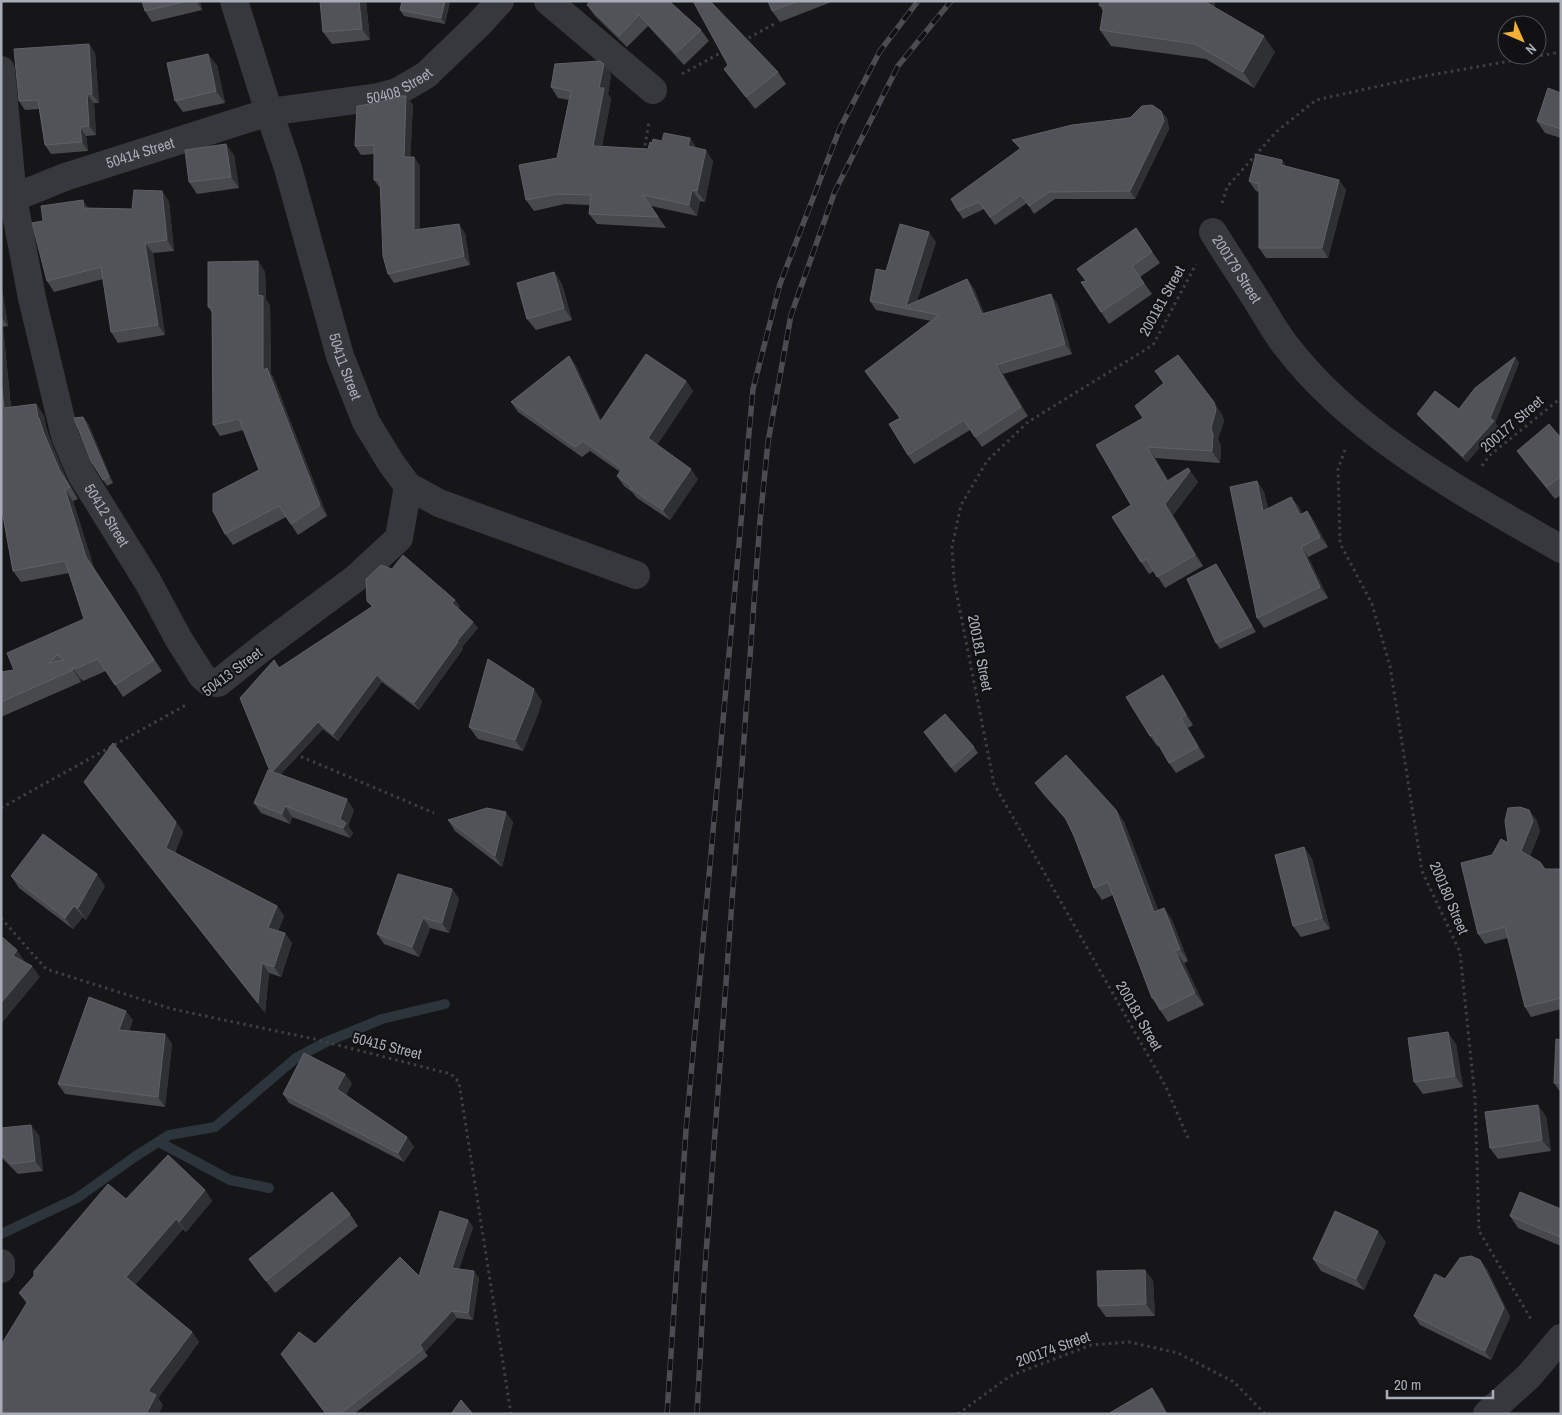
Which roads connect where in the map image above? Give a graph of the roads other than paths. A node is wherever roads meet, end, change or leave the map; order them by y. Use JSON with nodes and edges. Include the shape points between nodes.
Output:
{"nodes":[{"id":1,"x":234,"y":1,"type":"edge"},
{"id":2,"x":500,"y":1,"type":"edge"},
{"id":3,"x":548,"y":1,"type":"edge"},
{"id":4,"x":1,"y":70,"type":"edge"},
{"id":5,"x":653,"y":90,"type":"dead end"},
{"id":6,"x":269,"y":112,"type":"junction"},
{"id":7,"x":13,"y":198,"type":"junction"},
{"id":8,"x":1213,"y":232,"type":"road end"},
{"id":9,"x":408,"y":486,"type":"junction"},
{"id":10,"x":1561,"y":549,"type":"edge"},
{"id":11,"x":636,"y":575,"type":"dead end"},
{"id":12,"x":218,"y":684,"type":"joint"},
{"id":13,"x":1,"y":1263,"type":"edge"},
{"id":14,"x":1,"y":1269,"type":"edge"},
{"id":15,"x":1555,"y":1344,"type":"edge"},
{"id":16,"x":1487,"y":1414,"type":"edge"}],
"edges":[{"from":1,"to":6,"type":"street","name":"50411 Street"},
{"from":2,"to":6,"type":"street","name":"50408 Street","via":[[426,74],[397,92]]},
{"from":3,"to":5,"type":"street"},
{"from":4,"to":7,"type":"street","name":"50412 Street"},
{"from":6,"to":7,"type":"street","name":"50414 Street","via":[[65,177]]},
{"from":6,"to":9,"type":"street","name":"50411 Street","via":[[288,168],[340,356],[366,422]]},
{"from":7,"to":12,"type":"street","name":"50412 Street","via":[[32,298],[65,436],[81,474],[202,676]]},
{"from":8,"to":10,"type":"street","name":"200179 Street","via":[[1286,347],[1356,419],[1464,494]]},
{"from":9,"to":11,"type":"street","name":"50411 Street","via":[[439,504]]},
{"from":9,"to":12,"type":"street","name":"50413 Street","via":[[399,538],[356,578]]},
{"from":13,"to":14,"type":"street"},
{"from":15,"to":16,"type":"street","via":[[1529,1376]]}]}
